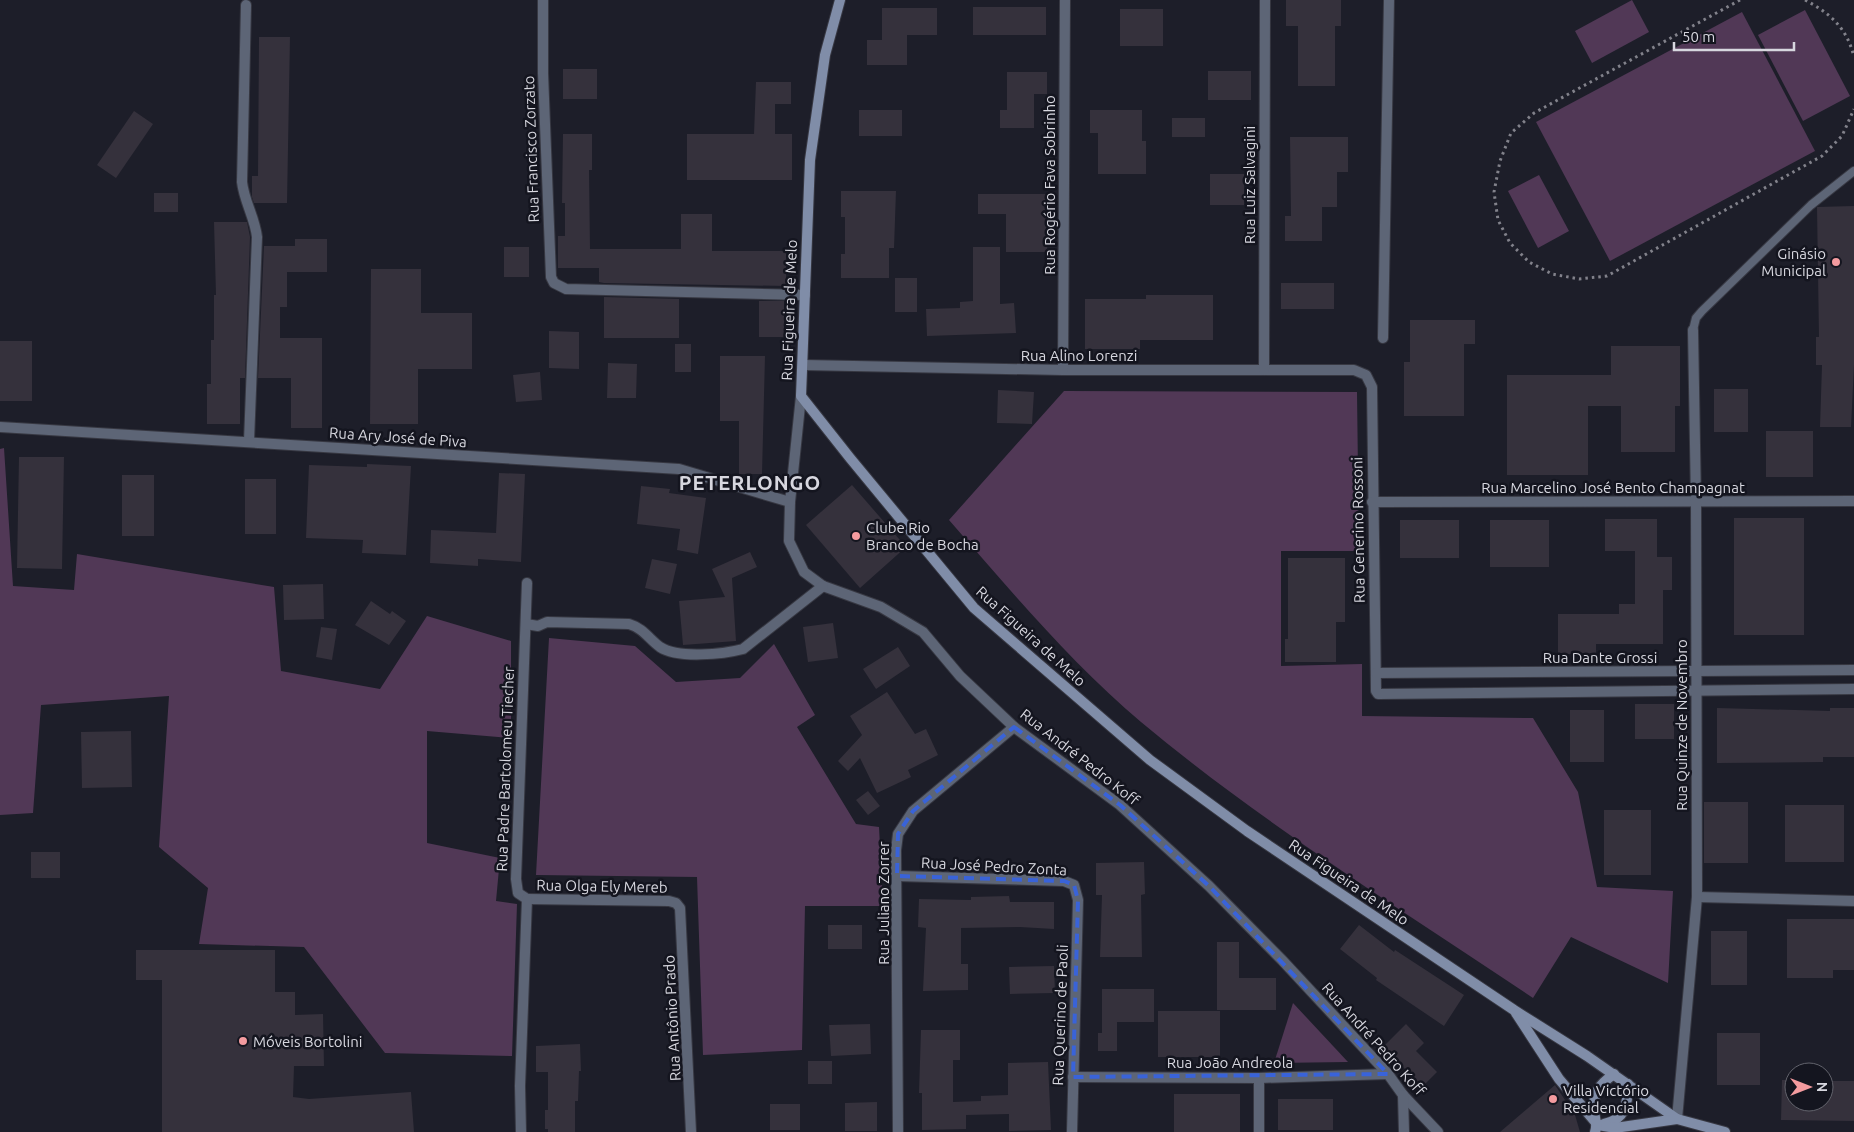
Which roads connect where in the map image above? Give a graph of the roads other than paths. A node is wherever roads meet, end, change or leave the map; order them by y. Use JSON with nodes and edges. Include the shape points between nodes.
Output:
{"nodes":[{"id":1,"x":543,"y":0,"type":"edge"},
{"id":2,"x":840,"y":0,"type":"edge"},
{"id":3,"x":1065,"y":0,"type":"edge"},
{"id":4,"x":1265,"y":0,"type":"edge"},
{"id":5,"x":1389,"y":0,"type":"edge"},
{"id":6,"x":246,"y":5,"type":"dead end"},
{"id":7,"x":1854,"y":171,"type":"edge"},
{"id":8,"x":805,"y":295,"type":"junction"},
{"id":9,"x":1693,"y":330,"type":"joint"},
{"id":10,"x":1384,"y":338,"type":"dead end"},
{"id":11,"x":803,"y":365,"type":"junction"},
{"id":12,"x":1064,"y":370,"type":"junction"},
{"id":13,"x":1264,"y":370,"type":"junction"},
{"id":14,"x":1354,"y":370,"type":"joint"},
{"id":15,"x":801,"y":396,"type":"junction"},
{"id":16,"x":0,"y":427,"type":"edge"},
{"id":17,"x":249,"y":441,"type":"junction"},
{"id":18,"x":1854,"y":501,"type":"edge"},
{"id":19,"x":790,"y":502,"type":"junction"},
{"id":20,"x":1372,"y":502,"type":"junction"},
{"id":21,"x":1696,"y":502,"type":"junction"},
{"id":22,"x":528,"y":583,"type":"dead end"},
{"id":23,"x":823,"y":586,"type":"junction"},
{"id":24,"x":526,"y":624,"type":"junction"},
{"id":25,"x":1854,"y":670,"type":"edge"},
{"id":26,"x":1697,"y":672,"type":"junction"},
{"id":27,"x":1376,"y":673,"type":"junction"},
{"id":28,"x":1854,"y":688,"type":"edge"},
{"id":29,"x":1695,"y":690,"type":"junction"},
{"id":30,"x":1014,"y":727,"type":"junction"},
{"id":31,"x":898,"y":876,"type":"junction"},
{"id":32,"x":1697,"y":897,"type":"junction"},
{"id":33,"x":528,"y":899,"type":"junction"},
{"id":34,"x":1078,"y":900,"type":"joint"},
{"id":35,"x":1854,"y":901,"type":"edge"},
{"id":36,"x":676,"y":903,"type":"joint"},
{"id":37,"x":1514,"y":1010,"type":"junction"},
{"id":38,"x":1388,"y":1074,"type":"junction"},
{"id":39,"x":1614,"y":1074,"type":"junction"},
{"id":40,"x":1073,"y":1077,"type":"junction"},
{"id":41,"x":1259,"y":1078,"type":"junction"},
{"id":42,"x":1628,"y":1084,"type":"junction"},
{"id":43,"x":1403,"y":1095,"type":"junction"},
{"id":44,"x":1677,"y":1119,"type":"junction"},
{"id":45,"x":1596,"y":1128,"type":"edge"},
{"id":46,"x":521,"y":1132,"type":"edge"},
{"id":47,"x":691,"y":1132,"type":"edge"},
{"id":48,"x":898,"y":1132,"type":"edge"},
{"id":49,"x":1072,"y":1132,"type":"edge"},
{"id":50,"x":1259,"y":1132,"type":"edge"},
{"id":51,"x":1404,"y":1132,"type":"edge"},
{"id":52,"x":1438,"y":1132,"type":"edge"},
{"id":53,"x":1724,"y":1132,"type":"edge"}],
"edges":[{"from":1,"to":8,"type":"street","name":"Rua Francisco Zorzato","via":[[542,73],[551,277],[554,283],[566,289]]},
{"from":2,"to":8,"type":"main road","name":"Rua Figueira de Melo","via":[[825,55],[810,160]]},
{"from":3,"to":12,"type":"street","name":"Rua Rogério Fava Sobrinho"},
{"from":4,"to":13,"type":"street","name":"Rua Luiz Salvagini"},
{"from":5,"to":10,"type":"street"},
{"from":6,"to":17,"type":"street","via":[[242,182],[257,237]]},
{"from":7,"to":9,"type":"lane","via":[[1811,205],[1702,311]]},
{"from":8,"to":11,"type":"main road","name":"Rua Figueira de Melo"},
{"from":9,"to":21,"type":"street","name":"Rua Quinze de Novembro"},
{"from":11,"to":12,"type":"street","name":"Rua Alino Lorenzi"},
{"from":11,"to":15,"type":"main road","name":"Rua Figueira de Melo"},
{"from":12,"to":13,"type":"street","name":"Rua Alino Lorenzi"},
{"from":13,"to":14,"type":"street","name":"Rua Alino Lorenzi"},
{"from":14,"to":20,"type":"street","name":"Rua Generino Rossoni","via":[[1366,375],[1372,387]]},
{"from":15,"to":19,"type":"street","name":"Rua André Pedro Koff"},
{"from":15,"to":37,"type":"main road","name":"Rua Figueira de Melo","via":[[974,608],[1076,698],[1150,760],[1247,831]]},
{"from":16,"to":17,"type":"street","name":"Rua Ary José de Piva"},
{"from":17,"to":19,"type":"street","name":"Rua Ary José de Piva","via":[[679,469]]},
{"from":18,"to":21,"type":"street","name":"Rua Marcelino José Bento Champagnat"},
{"from":19,"to":23,"type":"street","name":"Rua André Pedro Koff","via":[[789,541],[804,572]]},
{"from":20,"to":21,"type":"street","name":"Rua Marcelino José Bento Champagnat"},
{"from":20,"to":27,"type":"street","name":"Rua Generino Rossoni"},
{"from":21,"to":26,"type":"street","name":"Rua Quinze de Novembro"},
{"from":22,"to":24,"type":"street","name":"Rua Padre Bartolomeu Tiecher"},
{"from":23,"to":24,"type":"street","via":[[744,649],[728,653],[667,650],[641,629],[629,624]]},
{"from":23,"to":30,"type":"street","name":"Rua André Pedro Koff","via":[[880,607],[923,632],[960,676]]},
{"from":24,"to":33,"type":"street","name":"Rua Padre Bartolomeu Tiecher","via":[[516,879],[518,893]]},
{"from":25,"to":26,"type":"street","name":"Rua Dante Grossi"},
{"from":26,"to":27,"type":"street","name":"Rua Dante Grossi"},
{"from":26,"to":29,"type":"street","name":"Rua Quinze de Novembro"},
{"from":27,"to":29,"type":"street","name":"Rua Generino Rossoni","via":[[1376,691],[1382,695]]},
{"from":28,"to":29,"type":"street"},
{"from":29,"to":32,"type":"street","name":"Rua Quinze de Novembro"},
{"from":30,"to":31,"type":"street","name":"Rua Juliano Zorrer","via":[[908,817],[898,834]]},
{"from":30,"to":38,"type":"street","name":"Rua André Pedro Koff","via":[[1120,805],[1209,886]]},
{"from":31,"to":34,"type":"street","name":"Rua José Pedro Zonta","via":[[1064,882],[1074,885]]},
{"from":31,"to":48,"type":"street","name":"Rua Juliano Zorrer"},
{"from":32,"to":35,"type":"street"},
{"from":32,"to":44,"type":"street","name":"Rua Quinze de Novembro"},
{"from":33,"to":36,"type":"street","name":"Rua Olga Ely Mereb"},
{"from":33,"to":46,"type":"street"},
{"from":34,"to":40,"type":"street","name":"Rua Querino de Paoli"},
{"from":36,"to":47,"type":"street","name":"Rua Antônio Prado","via":[[681,918]]},
{"from":37,"to":39,"type":"main road","name":"Rua Figueira de Melo"},
{"from":37,"to":45,"type":"main road","name":"Rua Figueira de Melo","via":[[1559,1080]]},
{"from":38,"to":41,"type":"street","name":"Rua João Andreola"},
{"from":38,"to":43,"type":"street","name":"Rua André Pedro Koff"},
{"from":39,"to":42,"type":"main road","name":"Rua Figueira de Melo"},
{"from":39,"to":45,"type":"main road","via":[[1601,1084],[1595,1094]]},
{"from":40,"to":41,"type":"street","name":"Rua João Andreola"},
{"from":40,"to":49,"type":"street","name":"Rua Querino de Paoli"},
{"from":41,"to":50,"type":"street"},
{"from":42,"to":44,"type":"main road","name":"Rua Figueira de Melo"},
{"from":42,"to":45,"type":"main road","via":[[1628,1099],[1620,1118]]},
{"from":43,"to":51,"type":"street"},
{"from":43,"to":52,"type":"street","name":"Rua André Pedro Koff"},
{"from":44,"to":45,"type":"main road"},
{"from":44,"to":53,"type":"main road"}]}
